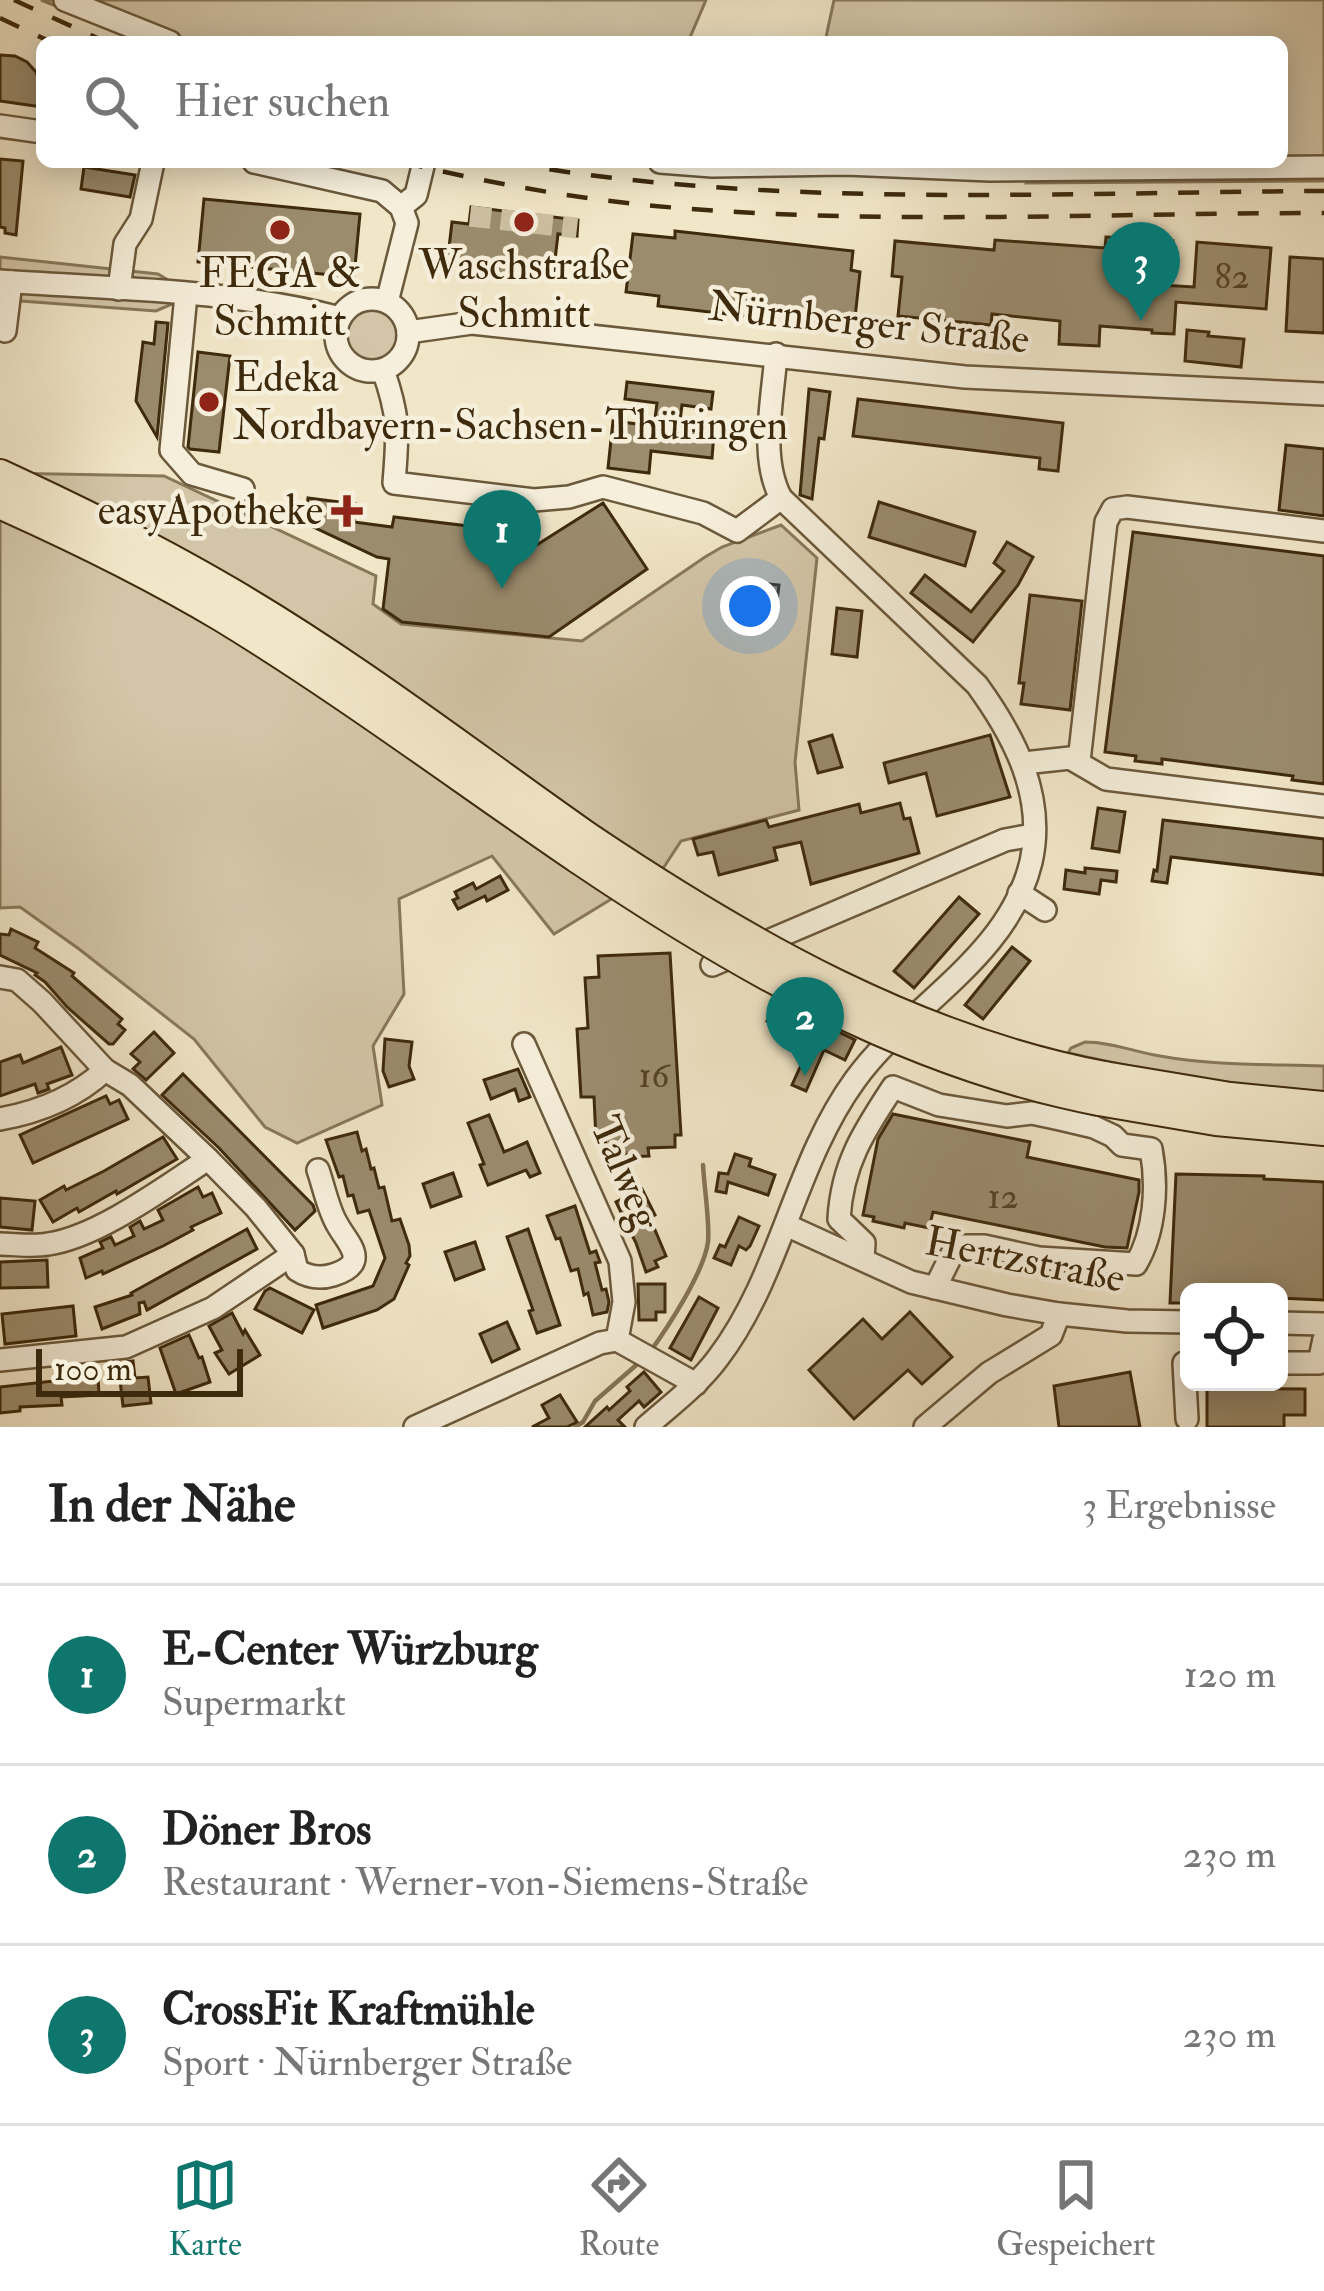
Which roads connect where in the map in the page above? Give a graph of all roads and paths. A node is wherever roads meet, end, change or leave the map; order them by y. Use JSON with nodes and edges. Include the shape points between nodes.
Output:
{"nodes":[{"id":1,"x":65,"y":0,"type":"edge"},
{"id":2,"x":155,"y":36,"type":"edge"},
{"id":3,"x":0,"y":126,"type":"edge"},
{"id":4,"x":36,"y":130,"type":"edge"},
{"id":5,"x":1288,"y":167,"type":"edge"},
{"id":6,"x":1324,"y":167,"type":"edge"},
{"id":7,"x":152,"y":168,"type":"edge"},
{"id":8,"x":280,"y":168,"type":"edge"},
{"id":9,"x":423,"y":168,"type":"edge"},
{"id":10,"x":942,"y":168,"type":"edge"},
{"id":11,"x":1213,"y":168,"type":"edge"},
{"id":12,"x":400,"y":207,"type":"junction"},
{"id":13,"x":6,"y":281,"type":"edge"},
{"id":14,"x":119,"y":289,"type":"junction"},
{"id":15,"x":185,"y":295,"type":"junction"},
{"id":16,"x":387,"y":302,"type":"junction"},
{"id":17,"x":340,"y":317,"type":"junction"},
{"id":18,"x":5,"y":331,"type":"dead end"},
{"id":19,"x":408,"y":332,"type":"junction"},
{"id":20,"x":776,"y":354,"type":"junction"},
{"id":21,"x":383,"y":370,"type":"junction"},
{"id":22,"x":1324,"y":394,"type":"edge"},
{"id":23,"x":0,"y":457,"type":"edge"},
{"id":24,"x":0,"y":476,"type":"edge"},
{"id":25,"x":243,"y":489,"type":"dead end"},
{"id":26,"x":46,"y":496,"type":"junction"},
{"id":27,"x":781,"y":498,"type":"junction"},
{"id":28,"x":0,"y":503,"type":"edge"},
{"id":29,"x":1324,"y":531,"type":"edge"},
{"id":30,"x":1078,"y":760,"type":"junction"},
{"id":31,"x":1024,"y":764,"type":"junction"},
{"id":32,"x":1324,"y":806,"type":"edge"},
{"id":33,"x":1033,"y":835,"type":"junction"},
{"id":34,"x":586,"y":850,"type":"junction"},
{"id":35,"x":1019,"y":893,"type":"junction"},
{"id":36,"x":1046,"y":910,"type":"dead end"},
{"id":37,"x":712,"y":965,"type":"dead end"},
{"id":38,"x":0,"y":977,"type":"edge"},
{"id":39,"x":524,"y":1044,"type":"dead end"},
{"id":40,"x":105,"y":1070,"type":"junction"},
{"id":41,"x":1101,"y":1089,"type":"junction"},
{"id":42,"x":1324,"y":1106,"type":"edge"},
{"id":43,"x":0,"y":1119,"type":"edge"},
{"id":44,"x":1324,"y":1130,"type":"edge"},
{"id":45,"x":208,"y":1159,"type":"junction"},
{"id":46,"x":318,"y":1170,"type":"dead end"},
{"id":47,"x":786,"y":1225,"type":"junction"},
{"id":48,"x":343,"y":1233,"type":"junction"},
{"id":49,"x":0,"y":1244,"type":"edge"},
{"id":50,"x":327,"y":1251,"type":"dead end"},
{"id":51,"x":293,"y":1254,"type":"junction"},
{"id":52,"x":862,"y":1258,"type":"junction"},
{"id":53,"x":935,"y":1288,"type":"junction"},
{"id":54,"x":1059,"y":1314,"type":"junction"},
{"id":55,"x":1180,"y":1322,"type":"edge"},
{"id":56,"x":1288,"y":1323,"type":"edge"},
{"id":57,"x":1324,"y":1324,"type":"edge"},
{"id":58,"x":1324,"y":1339,"type":"edge"},
{"id":59,"x":616,"y":1340,"type":"junction"},
{"id":60,"x":0,"y":1360,"type":"edge"},
{"id":61,"x":1288,"y":1363,"type":"edge"},
{"id":62,"x":696,"y":1384,"type":"junction"},
{"id":63,"x":1186,"y":1391,"type":"edge"},
{"id":64,"x":1187,"y":1419,"type":"dead end"},
{"id":65,"x":415,"y":1427,"type":"edge"},
{"id":66,"x":646,"y":1427,"type":"edge"},
{"id":67,"x":925,"y":1427,"type":"edge"}],
"edges":[{"from":1,"to":2,"type":"street"},
{"from":3,"to":4,"type":"street"},
{"from":5,"to":6,"type":"street"},
{"from":7,"to":14,"type":"street"},
{"from":8,"to":12,"type":"street","via":[[382,191]]},
{"from":9,"to":12,"type":"street","via":[[416,195]]},
{"from":10,"to":11,"type":"street"},
{"from":12,"to":16,"type":"street","via":[[406,223]]},
{"from":13,"to":14,"type":"street"},
{"from":13,"to":18,"type":"street"},
{"from":14,"to":15,"type":"street"},
{"from":15,"to":17,"type":"street"},
{"from":15,"to":25,"type":"street","via":[[171,450],[192,474]]},
{"from":16,"to":17,"type":"street","via":[[355,302]]},
{"from":16,"to":19,"type":"street"},
{"from":17,"to":21,"type":"street","via":[[340,353],[358,369]]},
{"from":19,"to":20,"type":"street","name":"Nürnberger Straße","via":[[472,322]]},
{"from":19,"to":21,"type":"street","via":[[406,349]]},
{"from":20,"to":22,"type":"street","name":"Nürnberger Straße","via":[[965,377]]},
{"from":20,"to":27,"type":"street","via":[[768,429]]},
{"from":21,"to":27,"type":"street","via":[[399,425],[394,483],[534,500],[604,488],[704,513],[736,531],[761,524]]},
{"from":23,"to":26,"type":"highway"},
{"from":24,"to":26,"type":"highway"},
{"from":26,"to":34,"type":"highway","via":[[232,594],[366,681]]},
{"from":27,"to":31,"type":"street","via":[[977,685]]},
{"from":28,"to":34,"type":"highway","via":[[221,616]]},
{"from":29,"to":30,"type":"street","via":[[1113,509]]},
{"from":30,"to":31,"type":"street"},
{"from":30,"to":32,"type":"street","via":[[1106,779]]},
{"from":31,"to":33,"type":"street"},
{"from":33,"to":35,"type":"street"},
{"from":33,"to":37,"type":"street"},
{"from":34,"to":41,"type":"highway","bridge":true,"via":[[742,962],[842,1014],[1050,1091]]},
{"from":35,"to":36,"type":"street"},
{"from":35,"to":47,"type":"street","via":[[987,944],[855,1079]]},
{"from":38,"to":40,"type":"street","via":[[42,1002]]},
{"from":39,"to":59,"type":"street","name":"Talweg","via":[[620,1261],[624,1302]]},
{"from":40,"to":43,"type":"street","via":[[49,1106]]},
{"from":40,"to":45,"type":"street"},
{"from":41,"to":42,"type":"highway"},
{"from":41,"to":44,"type":"highway","via":[[1216,1120]]},
{"from":45,"to":49,"type":"street","via":[[87,1231],[49,1244]]},
{"from":45,"to":51,"type":"street"},
{"from":46,"to":48,"type":"street"},
{"from":47,"to":52,"type":"street","name":"Hertzstraße"},
{"from":47,"to":62,"type":"street","via":[[721,1354]]},
{"from":48,"to":50,"type":"street"},
{"from":48,"to":51,"type":"street","via":[[354,1258],[331,1276],[306,1276]]},
{"from":51,"to":60,"type":"street","via":[[213,1308],[126,1347]]},
{"from":52,"to":53,"type":"street","name":"Hertzstraße"},
{"from":52,"to":53,"type":"street","via":[[864,1243],[839,1219],[840,1196],[850,1156],[892,1087],[939,1105],[1094,1127],[1151,1149],[1148,1244],[1136,1264],[956,1246]]},
{"from":53,"to":54,"type":"street","name":"Hertzstraße"},
{"from":54,"to":55,"type":"street","name":"Hertzstraße"},
{"from":54,"to":67,"type":"street","via":[[1052,1336],[989,1373]]},
{"from":56,"to":57,"type":"street"},
{"from":58,"to":61,"type":"street","via":[[1319,1363]]},
{"from":59,"to":62,"type":"street"},
{"from":59,"to":65,"type":"street"},
{"from":62,"to":66,"type":"street"},
{"from":63,"to":64,"type":"street"}]}
